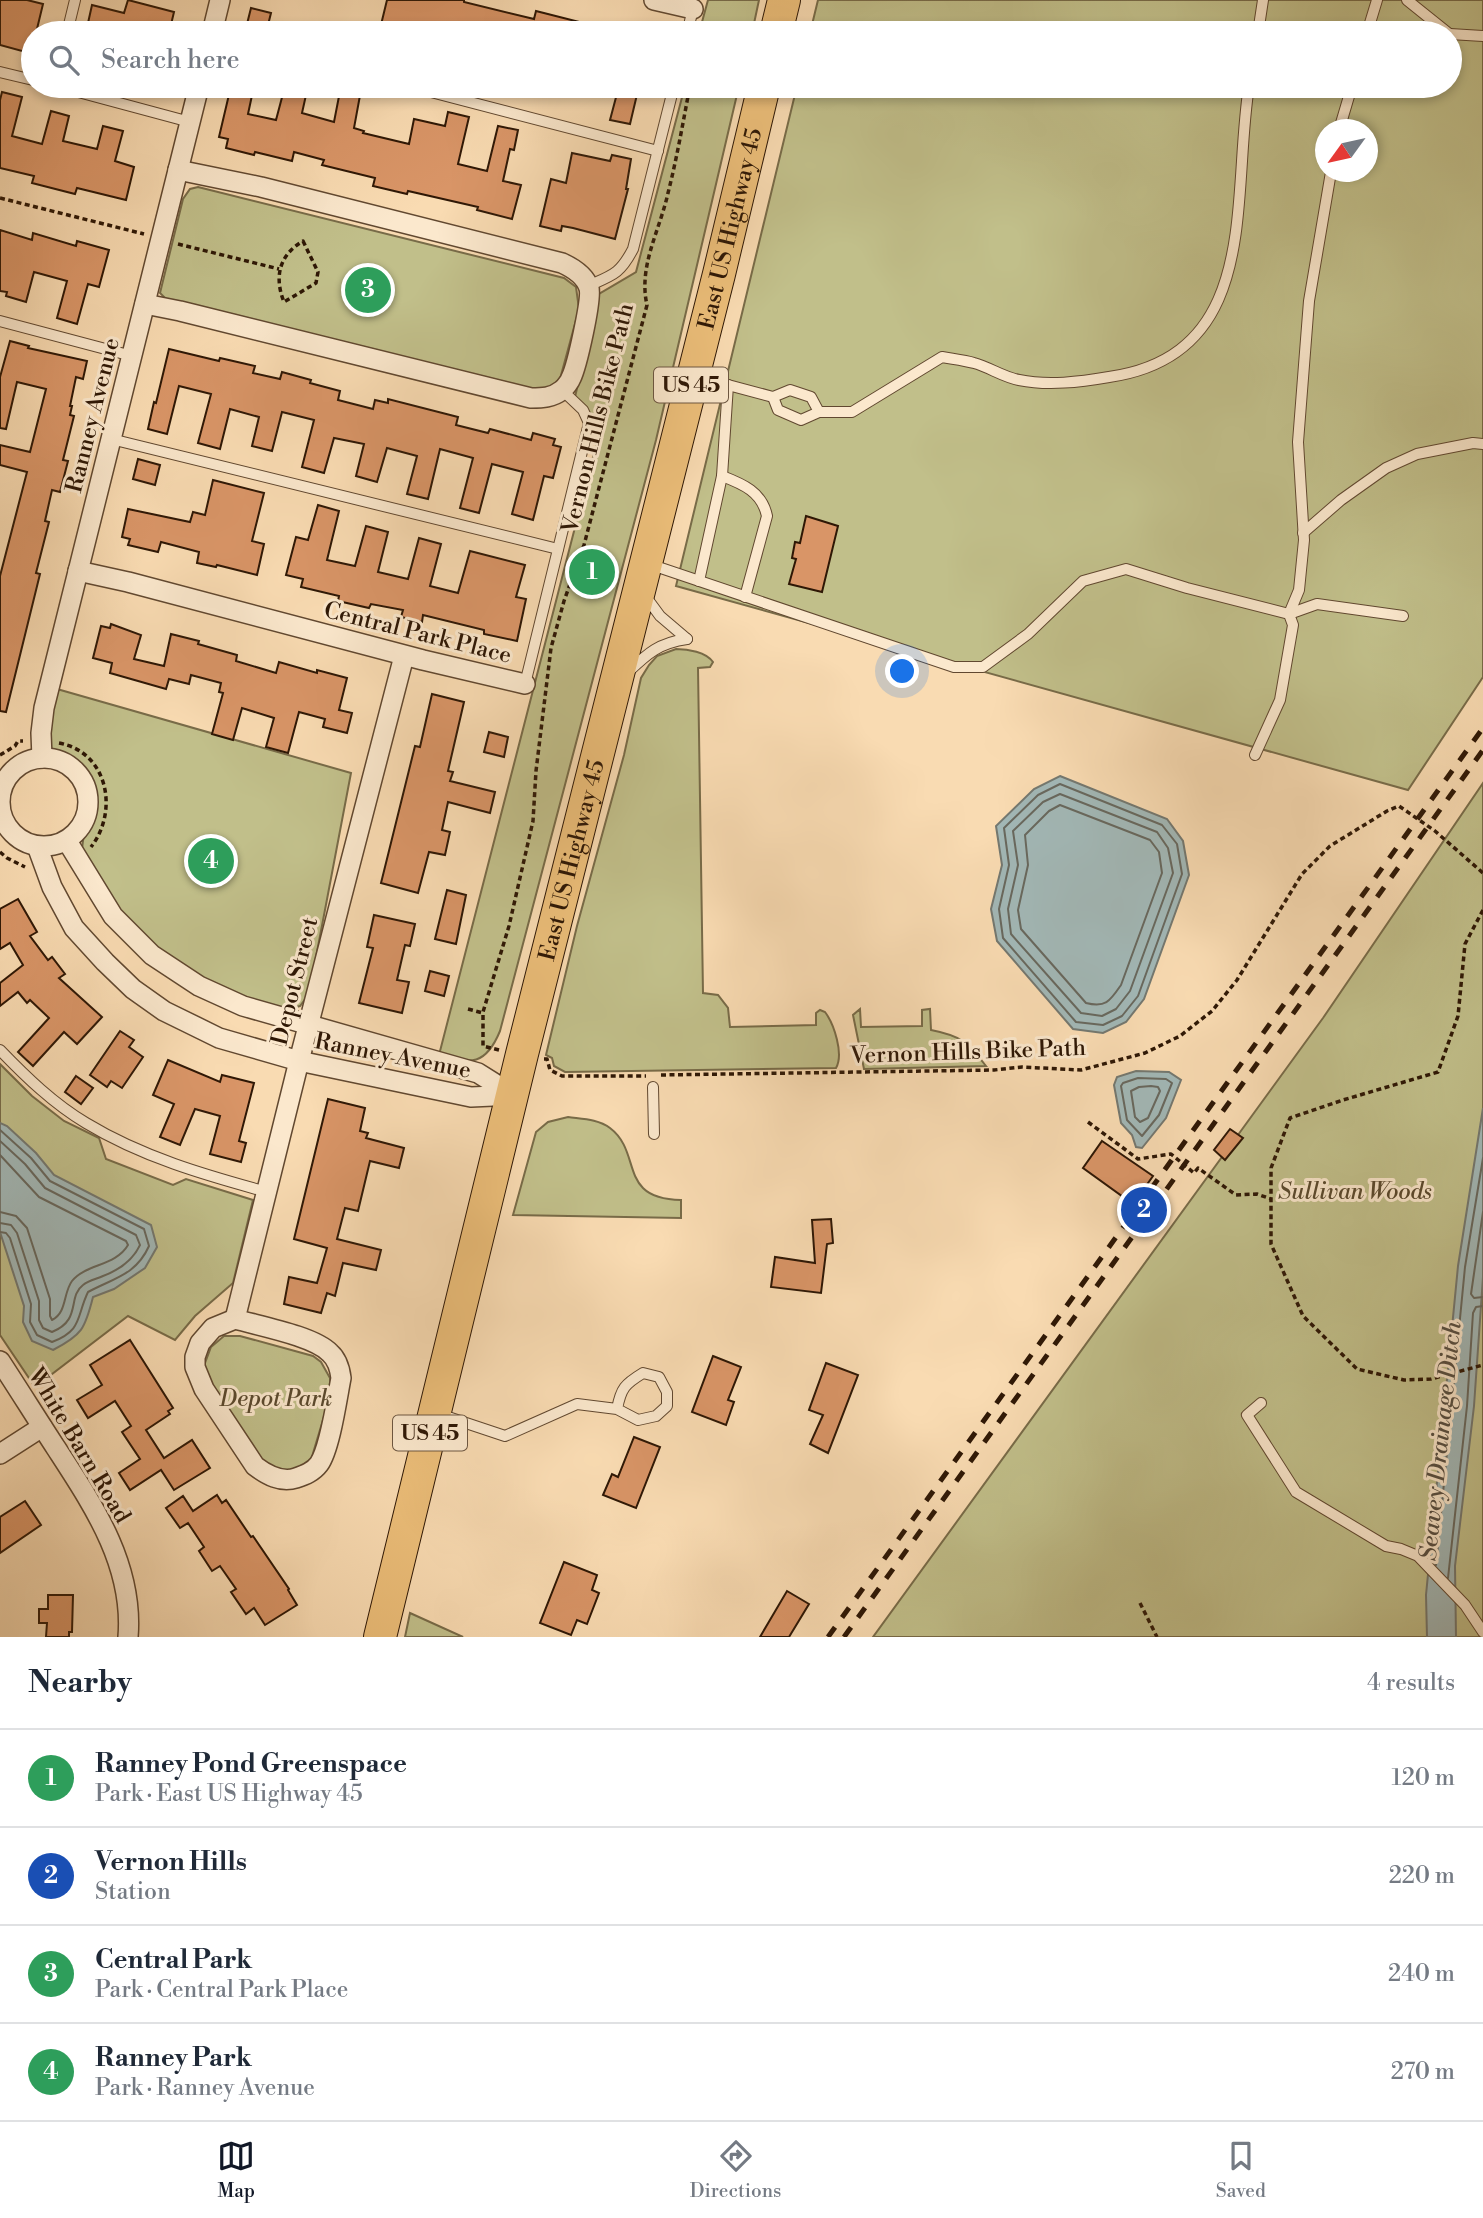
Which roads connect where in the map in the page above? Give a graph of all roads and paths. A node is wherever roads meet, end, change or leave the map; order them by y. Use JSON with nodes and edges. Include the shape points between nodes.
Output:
{"nodes":[{"id":1,"x":75,"y":0,"type":"edge"},
{"id":2,"x":220,"y":0,"type":"edge"},
{"id":3,"x":654,"y":0,"type":"edge"},
{"id":4,"x":784,"y":0,"type":"edge"},
{"id":5,"x":1263,"y":0,"type":"edge"},
{"id":6,"x":1377,"y":0,"type":"edge"},
{"id":7,"x":1407,"y":0,"type":"edge"},
{"id":8,"x":693,"y":9,"type":"joint"},
{"id":9,"x":69,"y":21,"type":"edge"},
{"id":10,"x":215,"y":21,"type":"edge"},
{"id":11,"x":690,"y":21,"type":"edge"},
{"id":12,"x":779,"y":21,"type":"edge"},
{"id":13,"x":1260,"y":21,"type":"edge"},
{"id":14,"x":1371,"y":21,"type":"edge"},
{"id":15,"x":1433,"y":21,"type":"edge"},
{"id":16,"x":1462,"y":35,"type":"edge"},
{"id":17,"x":1483,"y":36,"type":"edge"},
{"id":18,"x":0,"y":72,"type":"edge"},
{"id":19,"x":21,"y":77,"type":"edge"},
{"id":20,"x":101,"y":98,"type":"edge"},
{"id":21,"x":196,"y":98,"type":"edge"},
{"id":22,"x":454,"y":98,"type":"edge"},
{"id":23,"x":671,"y":98,"type":"edge"},
{"id":24,"x":688,"y":98,"type":"edge"},
{"id":25,"x":761,"y":98,"type":"edge"},
{"id":26,"x":1247,"y":98,"type":"edge"},
{"id":27,"x":1348,"y":98,"type":"edge"},
{"id":28,"x":1342,"y":119,"type":"edge"},
{"id":29,"x":190,"y":122,"type":"junction"},
{"id":30,"x":658,"y":151,"type":"junction"},
{"id":31,"x":178,"y":170,"type":"junction"},
{"id":32,"x":1329,"y":182,"type":"edge"},
{"id":33,"x":0,"y":198,"type":"edge"},
{"id":34,"x":161,"y":238,"type":"junction"},
{"id":35,"x":279,"y":269,"type":"junction"},
{"id":36,"x":588,"y":286,"type":"junction"},
{"id":37,"x":145,"y":304,"type":"junction"},
{"id":38,"x":0,"y":321,"type":"edge"},
{"id":39,"x":131,"y":356,"type":"junction"},
{"id":40,"x":692,"y":381,"type":"junction"},
{"id":41,"x":728,"y":386,"type":"junction"},
{"id":42,"x":562,"y":390,"type":"junction"},
{"id":43,"x":773,"y":397,"type":"junction"},
{"id":44,"x":818,"y":412,"type":"junction"},
{"id":45,"x":111,"y":439,"type":"junction"},
{"id":46,"x":1483,"y":444,"type":"edge"},
{"id":47,"x":722,"y":476,"type":"junction"},
{"id":48,"x":1303,"y":533,"type":"junction"},
{"id":49,"x":558,"y":549,"type":"junction"},
{"id":50,"x":78,"y":571,"type":"junction"},
{"id":51,"x":643,"y":574,"type":"junction"},
{"id":52,"x":699,"y":581,"type":"junction"},
{"id":53,"x":745,"y":597,"type":"junction"},
{"id":54,"x":1289,"y":614,"type":"junction"},
{"id":55,"x":1403,"y":616,"type":"dead end"},
{"id":56,"x":404,"y":656,"type":"junction"},
{"id":57,"x":525,"y":684,"type":"joint"},
{"id":58,"x":616,"y":684,"type":"junction"},
{"id":59,"x":41,"y":750,"type":"junction"},
{"id":60,"x":0,"y":755,"type":"edge"},
{"id":61,"x":1255,"y":755,"type":"dead end"},
{"id":62,"x":0,"y":809,"type":"edge"},
{"id":63,"x":67,"y":841,"type":"junction"},
{"id":64,"x":37,"y":846,"type":"junction"},
{"id":65,"x":92,"y":846,"type":"dead end"},
{"id":66,"x":1483,"y":873,"type":"edge"},
{"id":67,"x":1483,"y":910,"type":"edge"},
{"id":68,"x":468,"y":1009,"type":"dead end"},
{"id":69,"x":483,"y":1013,"type":"junction"},
{"id":70,"x":308,"y":1024,"type":"junction"},
{"id":71,"x":483,"y":1046,"type":"dead end"},
{"id":72,"x":0,"y":1050,"type":"edge"},
{"id":73,"x":547,"y":1059,"type":"dead end"},
{"id":74,"x":299,"y":1061,"type":"junction"},
{"id":75,"x":653,"y":1087,"type":"dead end"},
{"id":76,"x":513,"y":1095,"type":"junction"},
{"id":77,"x":1088,"y":1122,"type":"dead end"},
{"id":78,"x":654,"y":1134,"type":"dead end"},
{"id":79,"x":267,"y":1192,"type":"junction"},
{"id":80,"x":1271,"y":1199,"type":"junction"},
{"id":81,"x":235,"y":1319,"type":"junction"},
{"id":82,"x":0,"y":1361,"type":"edge"},
{"id":83,"x":1483,"y":1365,"type":"edge"},
{"id":84,"x":1261,"y":1403,"type":"dead end"},
{"id":85,"x":617,"y":1409,"type":"junction"},
{"id":86,"x":435,"y":1412,"type":"junction"},
{"id":87,"x":42,"y":1427,"type":"junction"},
{"id":88,"x":0,"y":1454,"type":"edge"},
{"id":89,"x":1140,"y":1603,"type":"dead end"},
{"id":90,"x":1483,"y":1632,"type":"edge"},
{"id":91,"x":128,"y":1637,"type":"edge"},
{"id":92,"x":380,"y":1637,"type":"edge"},
{"id":93,"x":1157,"y":1637,"type":"edge"}],
"edges":[{"from":1,"to":9,"type":"lane"},
{"from":2,"to":10,"type":"street"},
{"from":3,"to":8,"type":"street"},
{"from":4,"to":12,"type":"main road"},
{"from":5,"to":13,"type":"lane"},
{"from":6,"to":14,"type":"lane"},
{"from":7,"to":15,"type":"lane"},
{"from":8,"to":11,"type":"lane"},
{"from":16,"to":17,"type":"lane"},
{"from":18,"to":19,"type":"lane"},
{"from":20,"to":29,"type":"lane"},
{"from":21,"to":29,"type":"street","name":"Ranney Avenue"},
{"from":22,"to":30,"type":"lane"},
{"from":23,"to":30,"type":"lane"},
{"from":24,"to":69,"type":"path","name":"Vernon Hills Bike Path","via":[[668,194],[646,267],[647,305],[584,545],[551,648],[533,821]]},
{"from":25,"to":40,"type":"main road","name":"East US Highway 45","number":"US 45"},
{"from":26,"to":44,"type":"lane","via":[[1233,250],[1225,287],[1213,315],[1191,342],[1164,361],[1130,374],[1074,383],[1018,380],[974,363],[942,357],[852,412]]},
{"from":27,"to":28,"type":"lane"},
{"from":29,"to":31,"type":"street","name":"Ranney Avenue"},
{"from":30,"to":36,"type":"lane","via":[[625,266]]},
{"from":31,"to":34,"type":"street","name":"Ranney Avenue"},
{"from":31,"to":36,"type":"street","via":[[562,263],[581,275]]},
{"from":32,"to":48,"type":"lane","via":[[1309,301],[1298,442]]},
{"from":33,"to":34,"type":"path"},
{"from":34,"to":35,"type":"path"},
{"from":34,"to":37,"type":"street","name":"Ranney Avenue"},
{"from":35,"to":35,"type":"path","via":[[284,302],[316,283],[318,272],[303,241],[287,254]]},
{"from":36,"to":42,"type":"street","via":[[590,300],[572,377]]},
{"from":37,"to":39,"type":"street","name":"Ranney Avenue"},
{"from":37,"to":42,"type":"street","via":[[531,398],[549,398]]},
{"from":38,"to":39,"type":"lane"},
{"from":39,"to":45,"type":"street","name":"Ranney Avenue"},
{"from":40,"to":41,"type":"lane"},
{"from":40,"to":51,"type":"main road","name":"East US Highway 45","number":"US 45"},
{"from":41,"to":43,"type":"lane"},
{"from":41,"to":47,"type":"lane"},
{"from":42,"to":49,"type":"lane","name":"Central Park Place","via":[[583,410],[589,423]]},
{"from":43,"to":44,"type":"lane","via":[[790,390],[811,397]]},
{"from":43,"to":44,"type":"lane","via":[[778,410],[801,421]]},
{"from":45,"to":49,"type":"lane"},
{"from":45,"to":50,"type":"street","name":"Ranney Avenue"},
{"from":46,"to":48,"type":"lane","via":[[1417,454],[1386,468]]},
{"from":47,"to":52,"type":"lane"},
{"from":47,"to":53,"type":"lane","via":[[746,485],[765,505],[767,516]]},
{"from":48,"to":54,"type":"lane","via":[[1299,590]]},
{"from":49,"to":57,"type":"lane","name":"Central Park Place"},
{"from":50,"to":56,"type":"street","name":"Central Park Place"},
{"from":50,"to":59,"type":"street","name":"Ranney Avenue","via":[[44,708]]},
{"from":51,"to":52,"type":"lane"},
{"from":51,"to":58,"type":"main road","name":"East US Highway 45","number":"US 45"},
{"from":51,"to":58,"type":"lane","via":[[649,603],[687,639],[652,650]]},
{"from":52,"to":53,"type":"lane"},
{"from":53,"to":54,"type":"lane","via":[[954,667],[983,667],[1028,634],[1083,581],[1126,569]]},
{"from":54,"to":55,"type":"lane","via":[[1317,604]]},
{"from":54,"to":61,"type":"lane","via":[[1293,625],[1280,700]]},
{"from":56,"to":57,"type":"street","name":"Central Park Place"},
{"from":56,"to":70,"type":"street","name":"Depot Street"},
{"from":58,"to":76,"type":"main road","name":"East US Highway 45","number":"US 45"},
{"from":59,"to":60,"type":"path","via":[[18,741]]},
{"from":59,"to":62,"type":"street","via":[[5,781]]},
{"from":59,"to":63,"type":"street","via":[[72,769],[88,798],[79,829]]},
{"from":59,"to":65,"type":"path","via":[[62,743],[79,750],[95,765],[104,783],[107,811]]},
{"from":62,"to":64,"type":"street","via":[[7,827]]},
{"from":63,"to":64,"type":"street"},
{"from":63,"to":70,"type":"street","name":"Ranney Avenue","via":[[113,916],[152,955],[199,986],[243,1006]]},
{"from":64,"to":74,"type":"street","name":"Ranney Avenue","via":[[74,928],[134,989],[164,1012],[219,1038]]},
{"from":66,"to":73,"type":"path","name":"Vernon Hills Bike Path","via":[[1399,806],[1387,811],[1330,846],[1302,874],[1237,980],[1212,1011],[1180,1036],[1145,1053],[1081,1070],[1022,1067],[577,1077],[550,1070]]},
{"from":67,"to":80,"type":"path","via":[[1465,944],[1458,1016],[1438,1072],[1290,1118],[1271,1168]]},
{"from":68,"to":69,"type":"path"},
{"from":69,"to":71,"type":"path","name":"Vernon Hills Bike Path"},
{"from":70,"to":74,"type":"street","name":"Depot Street"},
{"from":70,"to":76,"type":"street","name":"Ranney Avenue","via":[[478,1073]]},
{"from":72,"to":79,"type":"lane","via":[[62,1107],[115,1139],[192,1171]]},
{"from":74,"to":76,"type":"street","name":"Ranney Avenue","via":[[471,1097]]},
{"from":74,"to":79,"type":"street","name":"Depot Street"},
{"from":75,"to":78,"type":"lane"},
{"from":76,"to":86,"type":"main road","name":"East US Highway 45","number":"US 45"},
{"from":77,"to":80,"type":"path","via":[[1138,1159],[1171,1154],[1237,1195]]},
{"from":79,"to":81,"type":"street","name":"Depot Street"},
{"from":80,"to":83,"type":"path","via":[[1270,1244],[1303,1316],[1357,1369],[1404,1380],[1432,1379]]},
{"from":81,"to":81,"type":"street","via":[[317,1343],[332,1354],[340,1370],[324,1456],[311,1472],[293,1479],[266,1475],[255,1466],[204,1389],[195,1367],[200,1343],[213,1328]]},
{"from":82,"to":87,"type":"street","name":"White Barn Road"},
{"from":84,"to":90,"type":"lane","via":[[1247,1415],[1296,1492],[1386,1546],[1418,1556],[1465,1605]]},
{"from":85,"to":85,"type":"lane","via":[[638,1420],[656,1416],[667,1406],[667,1392],[659,1377],[643,1373],[621,1391]]},
{"from":85,"to":86,"type":"lane","via":[[577,1404],[505,1436]]},
{"from":86,"to":92,"type":"main road","name":"East US Highway 45","number":"US 45"},
{"from":87,"to":88,"type":"street"},
{"from":87,"to":91,"type":"street","name":"White Barn Road","via":[[113,1546],[124,1579]]},
{"from":89,"to":93,"type":"path"}]}
